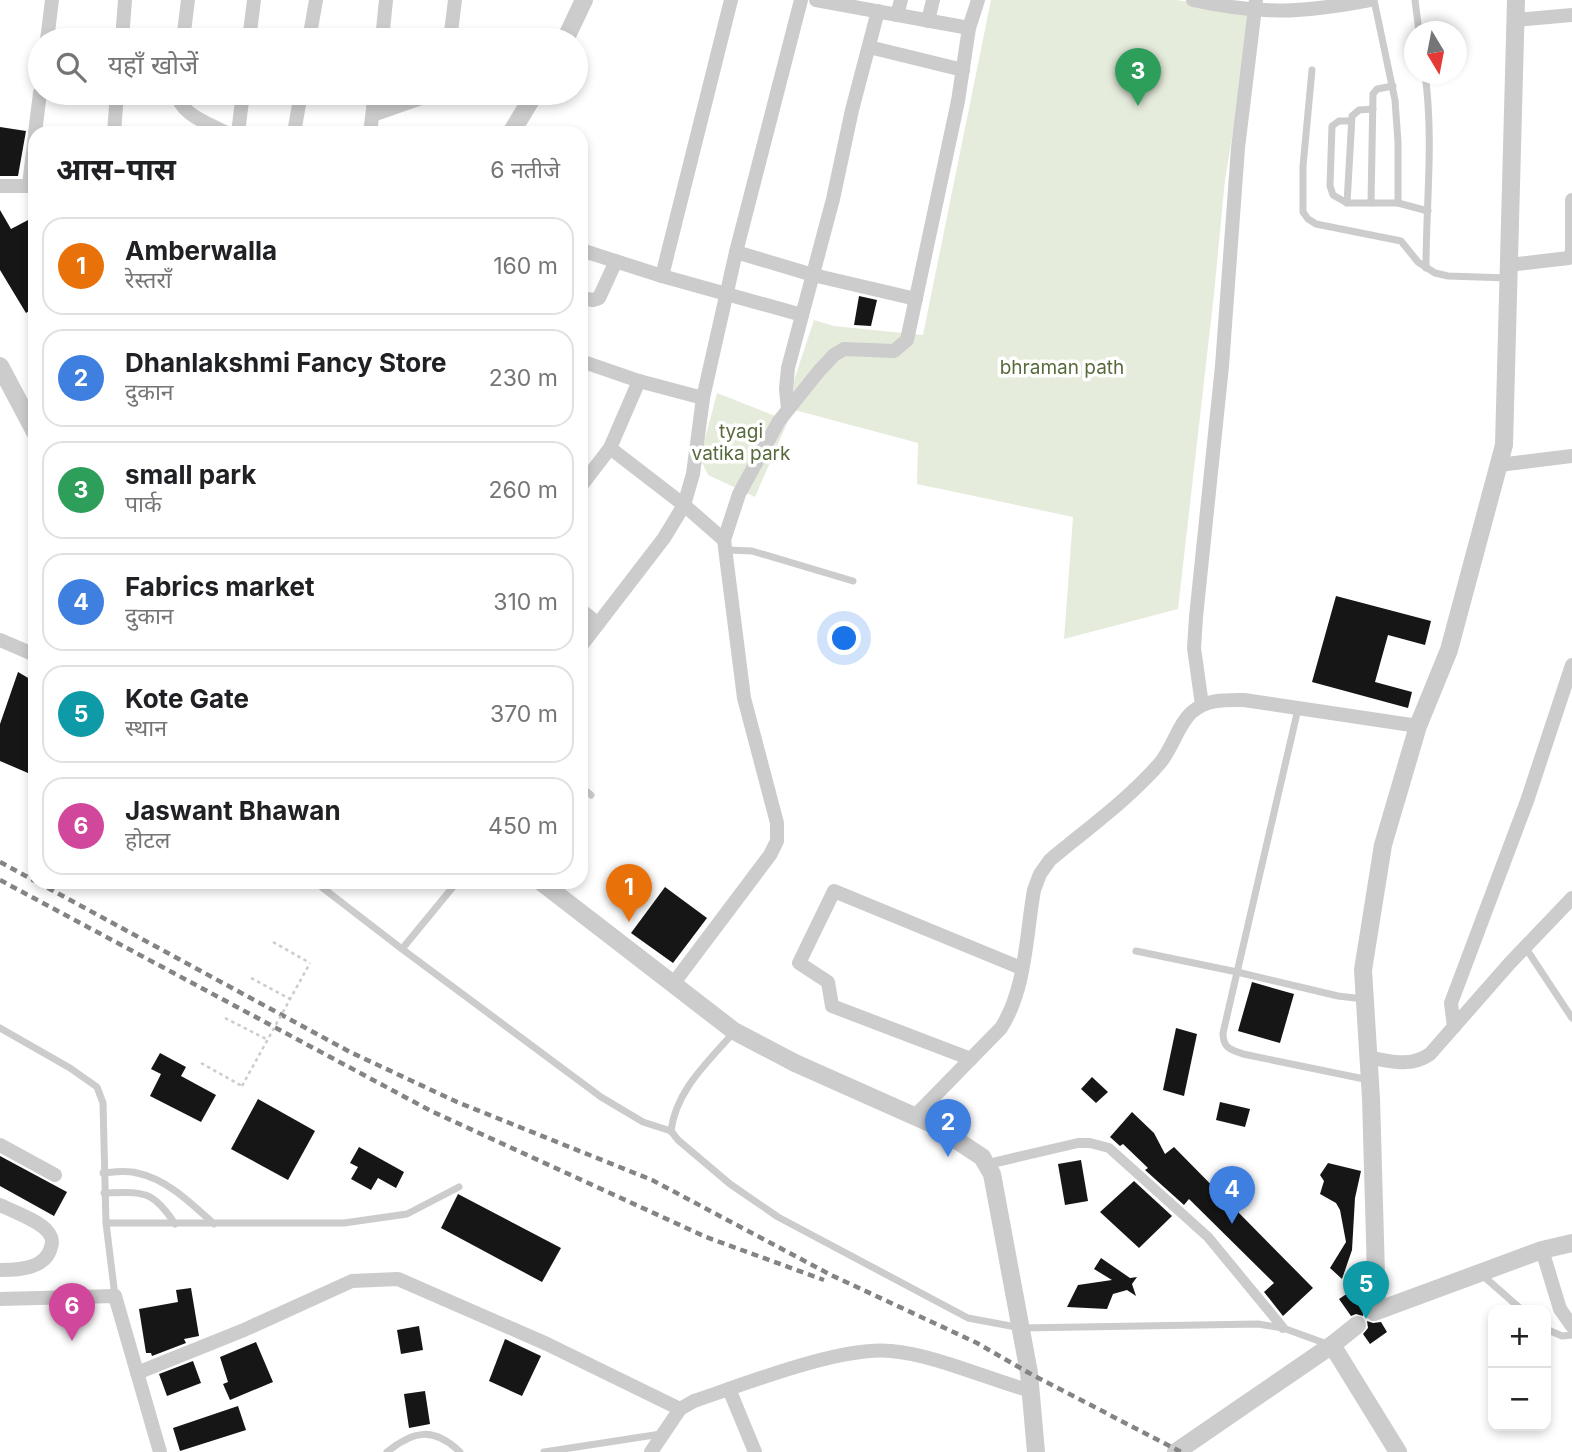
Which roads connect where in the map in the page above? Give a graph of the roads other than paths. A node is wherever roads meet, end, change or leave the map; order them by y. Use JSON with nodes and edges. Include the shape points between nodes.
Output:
{"nodes":[{"id":1,"x":52,"y":0,"type":"edge"},
{"id":2,"x":125,"y":0,"type":"edge"},
{"id":3,"x":188,"y":0,"type":"edge"},
{"id":4,"x":254,"y":0,"type":"edge"},
{"id":5,"x":316,"y":0,"type":"edge"},
{"id":6,"x":386,"y":0,"type":"edge"},
{"id":7,"x":455,"y":0,"type":"edge"},
{"id":8,"x":584,"y":0,"type":"edge"},
{"id":9,"x":731,"y":0,"type":"edge"},
{"id":10,"x":801,"y":0,"type":"edge"},
{"id":11,"x":816,"y":0,"type":"edge"},
{"id":12,"x":901,"y":0,"type":"edge"},
{"id":13,"x":933,"y":0,"type":"edge"},
{"id":14,"x":978,"y":0,"type":"edge"},
{"id":15,"x":1193,"y":0,"type":"edge"},
{"id":16,"x":1372,"y":0,"type":"edge"},
{"id":17,"x":1415,"y":0,"type":"edge"},
{"id":18,"x":1516,"y":0,"type":"edge"},
{"id":19,"x":1255,"y":6,"type":"edge"},
{"id":20,"x":878,"y":11,"type":"junction"},
{"id":21,"x":897,"y":15,"type":"junction"},
{"id":22,"x":1572,"y":15,"type":"edge"},
{"id":23,"x":1516,"y":20,"type":"junction"},
{"id":24,"x":928,"y":21,"type":"junction"},
{"id":25,"x":1418,"y":21,"type":"edge"},
{"id":26,"x":48,"y":28,"type":"edge"},
{"id":27,"x":123,"y":28,"type":"edge"},
{"id":28,"x":184,"y":28,"type":"edge"},
{"id":29,"x":250,"y":28,"type":"edge"},
{"id":30,"x":311,"y":28,"type":"edge"},
{"id":31,"x":383,"y":28,"type":"edge"},
{"id":32,"x":452,"y":28,"type":"edge"},
{"id":33,"x":571,"y":28,"type":"edge"},
{"id":34,"x":969,"y":28,"type":"junction"},
{"id":35,"x":869,"y":47,"type":"junction"},
{"id":36,"x":1312,"y":70,"type":"dead end"},
{"id":37,"x":963,"y":71,"type":"junction"},
{"id":38,"x":1426,"y":84,"type":"edge"},
{"id":39,"x":1393,"y":86,"type":"junction"},
{"id":40,"x":39,"y":105,"type":"edge"},
{"id":41,"x":116,"y":105,"type":"edge"},
{"id":42,"x":182,"y":105,"type":"edge"},
{"id":43,"x":241,"y":105,"type":"edge"},
{"id":44,"x":298,"y":105,"type":"edge"},
{"id":45,"x":374,"y":105,"type":"edge"},
{"id":46,"x":402,"y":105,"type":"edge"},
{"id":47,"x":527,"y":105,"type":"edge"},
{"id":48,"x":1373,"y":109,"type":"junction"},
{"id":49,"x":373,"y":115,"type":"junction"},
{"id":50,"x":1351,"y":121,"type":"junction"},
{"id":51,"x":36,"y":126,"type":"edge"},
{"id":52,"x":115,"y":126,"type":"edge"},
{"id":53,"x":214,"y":126,"type":"edge"},
{"id":54,"x":238,"y":126,"type":"edge"},
{"id":55,"x":295,"y":126,"type":"edge"},
{"id":56,"x":371,"y":126,"type":"edge"},
{"id":57,"x":516,"y":126,"type":"edge"},
{"id":58,"x":0,"y":186,"type":"edge"},
{"id":59,"x":28,"y":186,"type":"edge"},
{"id":60,"x":1572,"y":200,"type":"edge"},
{"id":61,"x":1347,"y":203,"type":"junction"},
{"id":62,"x":1371,"y":203,"type":"junction"},
{"id":63,"x":1398,"y":203,"type":"junction"},
{"id":64,"x":1428,"y":211,"type":"junction"},
{"id":65,"x":588,"y":252,"type":"edge"},
{"id":66,"x":736,"y":252,"type":"junction"},
{"id":67,"x":616,"y":261,"type":"junction"},
{"id":68,"x":1426,"y":268,"type":"junction"},
{"id":69,"x":1509,"y":271,"type":"junction"},
{"id":70,"x":813,"y":275,"type":"junction"},
{"id":71,"x":663,"y":276,"type":"junction"},
{"id":72,"x":727,"y":293,"type":"junction"},
{"id":73,"x":588,"y":299,"type":"edge"},
{"id":74,"x":916,"y":299,"type":"junction"},
{"id":75,"x":802,"y":315,"type":"junction"},
{"id":76,"x":588,"y":363,"type":"edge"},
{"id":77,"x":0,"y":366,"type":"edge"},
{"id":78,"x":639,"y":381,"type":"junction"},
{"id":79,"x":703,"y":398,"type":"junction"},
{"id":80,"x":788,"y":410,"type":"junction"},
{"id":81,"x":28,"y":419,"type":"edge"},
{"id":82,"x":610,"y":448,"type":"junction"},
{"id":83,"x":1572,"y":456,"type":"edge"},
{"id":84,"x":1499,"y":464,"type":"junction"},
{"id":85,"x":588,"y":476,"type":"edge"},
{"id":86,"x":684,"y":505,"type":"junction"},
{"id":87,"x":726,"y":545,"type":"junction"},
{"id":88,"x":853,"y":582,"type":"dead end"},
{"id":89,"x":588,"y":616,"type":"edge"},
{"id":90,"x":598,"y":624,"type":"junction"},
{"id":91,"x":588,"y":637,"type":"edge"},
{"id":92,"x":0,"y":640,"type":"edge"},
{"id":93,"x":28,"y":652,"type":"edge"},
{"id":94,"x":1572,"y":665,"type":"edge"},
{"id":95,"x":1202,"y":705,"type":"junction"},
{"id":96,"x":1298,"y":709,"type":"junction"},
{"id":97,"x":1418,"y":726,"type":"junction"},
{"id":98,"x":588,"y":792,"type":"edge"},
{"id":99,"x":592,"y":795,"type":"dead end"},
{"id":100,"x":324,"y":889,"type":"edge"},
{"id":101,"x":451,"y":889,"type":"edge"},
{"id":102,"x":550,"y":889,"type":"edge"},
{"id":103,"x":1572,"y":898,"type":"edge"},
{"id":104,"x":1525,"y":947,"type":"junction"},
{"id":105,"x":402,"y":949,"type":"junction"},
{"id":106,"x":1136,"y":951,"type":"dead end"},
{"id":107,"x":1021,"y":968,"type":"junction"},
{"id":108,"x":1237,"y":972,"type":"junction"},
{"id":109,"x":673,"y":984,"type":"junction"},
{"id":110,"x":1364,"y":999,"type":"junction"},
{"id":111,"x":1572,"y":1018,"type":"edge"},
{"id":112,"x":1454,"y":1027,"type":"junction"},
{"id":113,"x":0,"y":1028,"type":"edge"},
{"id":114,"x":734,"y":1031,"type":"junction"},
{"id":115,"x":1367,"y":1057,"type":"junction"},
{"id":116,"x":971,"y":1059,"type":"junction"},
{"id":117,"x":1369,"y":1080,"type":"junction"},
{"id":118,"x":915,"y":1116,"type":"junction"},
{"id":119,"x":671,"y":1131,"type":"junction"},
{"id":120,"x":0,"y":1145,"type":"edge"},
{"id":121,"x":988,"y":1164,"type":"junction"},
{"id":122,"x":103,"y":1173,"type":"junction"},
{"id":123,"x":55,"y":1175,"type":"dead end"},
{"id":124,"x":459,"y":1187,"type":"dead end"},
{"id":125,"x":104,"y":1192,"type":"junction"},
{"id":126,"x":0,"y":1205,"type":"edge"},
{"id":127,"x":106,"y":1223,"type":"junction"},
{"id":128,"x":175,"y":1224,"type":"junction"},
{"id":129,"x":215,"y":1224,"type":"junction"},
{"id":130,"x":1572,"y":1243,"type":"edge"},
{"id":131,"x":1542,"y":1250,"type":"junction"},
{"id":132,"x":0,"y":1270,"type":"edge"},
{"id":133,"x":1480,"y":1274,"type":"junction"},
{"id":134,"x":115,"y":1296,"type":"junction"},
{"id":135,"x":0,"y":1299,"type":"edge"},
{"id":136,"x":1516,"y":1305,"type":"edge"},
{"id":137,"x":1357,"y":1325,"type":"dead end"},
{"id":138,"x":1572,"y":1326,"type":"edge"},
{"id":139,"x":1021,"y":1328,"type":"junction"},
{"id":140,"x":1283,"y":1328,"type":"junction"},
{"id":141,"x":1551,"y":1331,"type":"edge"},
{"id":142,"x":1572,"y":1335,"type":"edge"},
{"id":143,"x":1332,"y":1345,"type":"junction"},
{"id":144,"x":137,"y":1373,"type":"junction"},
{"id":145,"x":729,"y":1389,"type":"junction"},
{"id":146,"x":1031,"y":1391,"type":"junction"},
{"id":147,"x":680,"y":1409,"type":"junction"},
{"id":148,"x":664,"y":1433,"type":"junction"},
{"id":149,"x":160,"y":1452,"type":"edge"},
{"id":150,"x":387,"y":1452,"type":"edge"},
{"id":151,"x":460,"y":1452,"type":"edge"},
{"id":152,"x":544,"y":1452,"type":"edge"},
{"id":153,"x":651,"y":1452,"type":"edge"},
{"id":154,"x":755,"y":1452,"type":"edge"},
{"id":155,"x":1036,"y":1452,"type":"edge"},
{"id":156,"x":1176,"y":1452,"type":"edge"},
{"id":157,"x":1398,"y":1452,"type":"edge"}],
"edges":[{"from":1,"to":26,"type":"street"},
{"from":2,"to":27,"type":"street"},
{"from":3,"to":28,"type":"street"},
{"from":4,"to":29,"type":"street"},
{"from":5,"to":30,"type":"street"},
{"from":6,"to":31,"type":"street"},
{"from":7,"to":32,"type":"street"},
{"from":8,"to":33,"type":"street"},
{"from":9,"to":71,"type":"street"},
{"from":10,"to":66,"type":"street"},
{"from":11,"to":20,"type":"street"},
{"from":12,"to":21,"type":"street"},
{"from":13,"to":24,"type":"street"},
{"from":14,"to":34,"type":"street"},
{"from":15,"to":19,"type":"street"},
{"from":16,"to":19,"type":"street","via":[[1301,11]]},
{"from":16,"to":39,"type":"lane"},
{"from":17,"to":25,"type":"lane"},
{"from":18,"to":23,"type":"street"},
{"from":19,"to":95,"type":"street","via":[[1196,617],[1194,648]]},
{"from":20,"to":21,"type":"street"},
{"from":20,"to":35,"type":"street"},
{"from":21,"to":24,"type":"street"},
{"from":22,"to":23,"type":"street"},
{"from":23,"to":69,"type":"street"},
{"from":24,"to":34,"type":"street"},
{"from":34,"to":37,"type":"street"},
{"from":35,"to":37,"type":"street"},
{"from":35,"to":70,"type":"street"},
{"from":36,"to":68,"type":"lane","via":[[1303,212],[1316,224],[1401,241]]},
{"from":37,"to":74,"type":"street"},
{"from":38,"to":64,"type":"lane"},
{"from":39,"to":48,"type":"lane","via":[[1377,89]]},
{"from":39,"to":63,"type":"lane"},
{"from":40,"to":51,"type":"street"},
{"from":41,"to":52,"type":"street"},
{"from":42,"to":53,"type":"street"},
{"from":43,"to":54,"type":"street"},
{"from":44,"to":55,"type":"street"},
{"from":45,"to":49,"type":"street"},
{"from":46,"to":49,"type":"street"},
{"from":47,"to":57,"type":"street"},
{"from":48,"to":50,"type":"lane","via":[[1354,111]]},
{"from":48,"to":62,"type":"lane"},
{"from":49,"to":56,"type":"street"},
{"from":50,"to":61,"type":"lane"},
{"from":50,"to":61,"type":"lane","via":[[1332,126],[1330,186],[1333,195]]},
{"from":58,"to":59,"type":"street"},
{"from":60,"to":69,"type":"street","via":[[1569,258]]},
{"from":61,"to":62,"type":"lane"},
{"from":62,"to":63,"type":"lane"},
{"from":63,"to":64,"type":"lane"},
{"from":64,"to":68,"type":"lane"},
{"from":65,"to":67,"type":"street"},
{"from":66,"to":70,"type":"street"},
{"from":66,"to":72,"type":"street"},
{"from":67,"to":71,"type":"street"},
{"from":67,"to":73,"type":"street","via":[[599,298]]},
{"from":68,"to":69,"type":"lane","via":[[1448,276]]},
{"from":69,"to":84,"type":"street","via":[[1504,445]]},
{"from":70,"to":74,"type":"street"},
{"from":70,"to":75,"type":"street"},
{"from":71,"to":72,"type":"street"},
{"from":72,"to":75,"type":"street"},
{"from":72,"to":79,"type":"street"},
{"from":74,"to":80,"type":"street","via":[[907,340],[899,349],[840,351],[818,370]]},
{"from":75,"to":80,"type":"street","via":[[788,368]]},
{"from":76,"to":78,"type":"street"},
{"from":77,"to":81,"type":"street"},
{"from":78,"to":79,"type":"street"},
{"from":78,"to":82,"type":"street"},
{"from":79,"to":86,"type":"street"},
{"from":80,"to":87,"type":"street","via":[[739,494]]},
{"from":82,"to":85,"type":"street"},
{"from":82,"to":86,"type":"street"},
{"from":83,"to":84,"type":"street"},
{"from":84,"to":97,"type":"street","via":[[1449,650]]},
{"from":86,"to":87,"type":"street"},
{"from":86,"to":90,"type":"street"},
{"from":87,"to":88,"type":"lane"},
{"from":87,"to":109,"type":"street","via":[[744,698],[777,823],[777,841]]},
{"from":89,"to":90,"type":"street"},
{"from":90,"to":91,"type":"street"},
{"from":92,"to":93,"type":"street"},
{"from":94,"to":112,"type":"street","via":[[1451,1003]]},
{"from":95,"to":96,"type":"street","via":[[1244,701]]},
{"from":95,"to":107,"type":"street","via":[[1190,713],[1149,775],[1050,860],[1040,874]]},
{"from":96,"to":97,"type":"street"},
{"from":96,"to":108,"type":"lane"},
{"from":97,"to":110,"type":"street","via":[[1383,845],[1363,970]]},
{"from":98,"to":99,"type":"lane"},
{"from":100,"to":105,"type":"lane"},
{"from":101,"to":105,"type":"lane"},
{"from":102,"to":109,"type":"street"},
{"from":103,"to":104,"type":"street"},
{"from":104,"to":111,"type":"lane"},
{"from":104,"to":112,"type":"street"},
{"from":105,"to":119,"type":"lane","via":[[601,1097],[643,1122]]},
{"from":106,"to":108,"type":"lane"},
{"from":107,"to":116,"type":"street","via":[[1010,1014]]},
{"from":107,"to":116,"type":"street","via":[[834,891],[799,963],[828,982],[832,1006]]},
{"from":108,"to":110,"type":"lane"},
{"from":108,"to":117,"type":"lane","via":[[1223,1033],[1227,1048]]},
{"from":109,"to":114,"type":"street"},
{"from":110,"to":115,"type":"street"},
{"from":112,"to":115,"type":"street","via":[[1419,1061]]},
{"from":113,"to":122,"type":"lane","via":[[97,1087],[103,1103]]},
{"from":114,"to":118,"type":"street"},
{"from":114,"to":119,"type":"lane","via":[[686,1087]]},
{"from":115,"to":117,"type":"street"},
{"from":116,"to":118,"type":"street"},
{"from":117,"to":133,"type":"street","via":[[1376,1311]]},
{"from":118,"to":121,"type":"street"},
{"from":119,"to":139,"type":"lane","via":[[730,1184],[778,1217],[968,1318]]},
{"from":120,"to":123,"type":"street"},
{"from":121,"to":139,"type":"street"},
{"from":121,"to":140,"type":"street","via":[[1078,1143],[1109,1148],[1208,1237]]},
{"from":122,"to":125,"type":"lane"},
{"from":122,"to":129,"type":"lane","via":[[137,1172],[159,1181]]},
{"from":124,"to":129,"type":"lane","via":[[407,1214],[377,1220],[318,1225]]},
{"from":125,"to":127,"type":"lane"},
{"from":125,"to":128,"type":"lane","via":[[144,1193],[165,1208]]},
{"from":126,"to":132,"type":"street","via":[[43,1226],[53,1242],[50,1254],[40,1263]]},
{"from":127,"to":128,"type":"lane"},
{"from":127,"to":134,"type":"lane"},
{"from":128,"to":129,"type":"lane"},
{"from":130,"to":131,"type":"street"},
{"from":131,"to":133,"type":"street"},
{"from":131,"to":138,"type":"street","via":[[1560,1309]]},
{"from":133,"to":136,"type":"lane"},
{"from":134,"to":135,"type":"street"},
{"from":134,"to":144,"type":"street"},
{"from":137,"to":143,"type":"street"},
{"from":139,"to":140,"type":"lane","via":[[1258,1324]]},
{"from":139,"to":146,"type":"street"},
{"from":140,"to":143,"type":"lane"},
{"from":141,"to":142,"type":"lane"},
{"from":143,"to":156,"type":"street"},
{"from":143,"to":157,"type":"street"},
{"from":144,"to":147,"type":"street","via":[[352,1281],[398,1279]]},
{"from":144,"to":149,"type":"street"},
{"from":145,"to":146,"type":"street","via":[[822,1360],[892,1351]]},
{"from":145,"to":147,"type":"street"},
{"from":145,"to":154,"type":"street"},
{"from":146,"to":155,"type":"street"},
{"from":147,"to":148,"type":"street"},
{"from":148,"to":152,"type":"lane"},
{"from":148,"to":153,"type":"street"},
{"from":150,"to":151,"type":"lane","via":[[424,1433],[440,1437]]}]}
